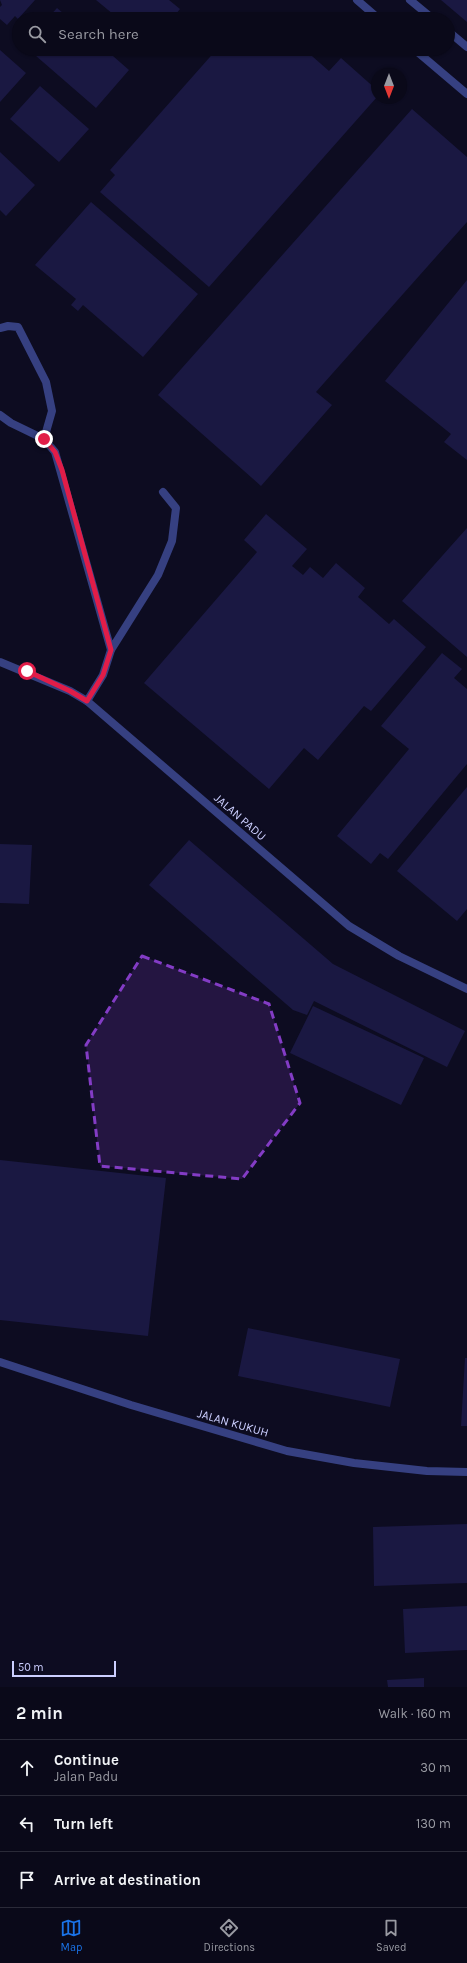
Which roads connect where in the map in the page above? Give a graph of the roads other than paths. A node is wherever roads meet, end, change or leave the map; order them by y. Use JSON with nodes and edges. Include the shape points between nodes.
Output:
{"nodes":[{"id":1,"x":357,"y":0,"type":"edge"},
{"id":2,"x":410,"y":0,"type":"edge"},
{"id":3,"x":371,"y":12,"type":"edge"},
{"id":4,"x":425,"y":12,"type":"edge"},
{"id":5,"x":455,"y":37,"type":"edge"},
{"id":6,"x":467,"y":47,"type":"edge"},
{"id":7,"x":422,"y":56,"type":"edge"},
{"id":8,"x":467,"y":94,"type":"edge"},
{"id":9,"x":0,"y":328,"type":"edge"},
{"id":10,"x":0,"y":415,"type":"edge"},
{"id":11,"x":44,"y":439,"type":"junction"},
{"id":12,"x":163,"y":492,"type":"dead end"},
{"id":13,"x":111,"y":650,"type":"junction"},
{"id":14,"x":1,"y":662,"type":"edge"},
{"id":15,"x":87,"y":701,"type":"junction"},
{"id":16,"x":467,"y":989,"type":"edge"},
{"id":17,"x":0,"y":1362,"type":"edge"},
{"id":18,"x":467,"y":1472,"type":"edge"}],
"edges":[{"from":1,"to":3,"type":"street"},
{"from":2,"to":4,"type":"street"},
{"from":5,"to":6,"type":"street"},
{"from":7,"to":8,"type":"street"},
{"from":9,"to":11,"type":"street","via":[[18,327],[46,382],[52,411]]},
{"from":10,"to":11,"type":"street","via":[[11,424]]},
{"from":11,"to":13,"type":"street","via":[[55,452],[62,470]]},
{"from":12,"to":13,"type":"street","via":[[176,508],[172,541],[158,575]]},
{"from":13,"to":15,"type":"street","via":[[103,675]]},
{"from":14,"to":15,"type":"street","name":"JALAN PADU","via":[[27,671]]},
{"from":15,"to":16,"type":"street","name":"JALAN PADU","via":[[349,926],[399,956]]},
{"from":17,"to":18,"type":"street","name":"JALAN KUKUH","via":[[131,1405],[287,1451],[354,1463],[428,1471]]}]}
